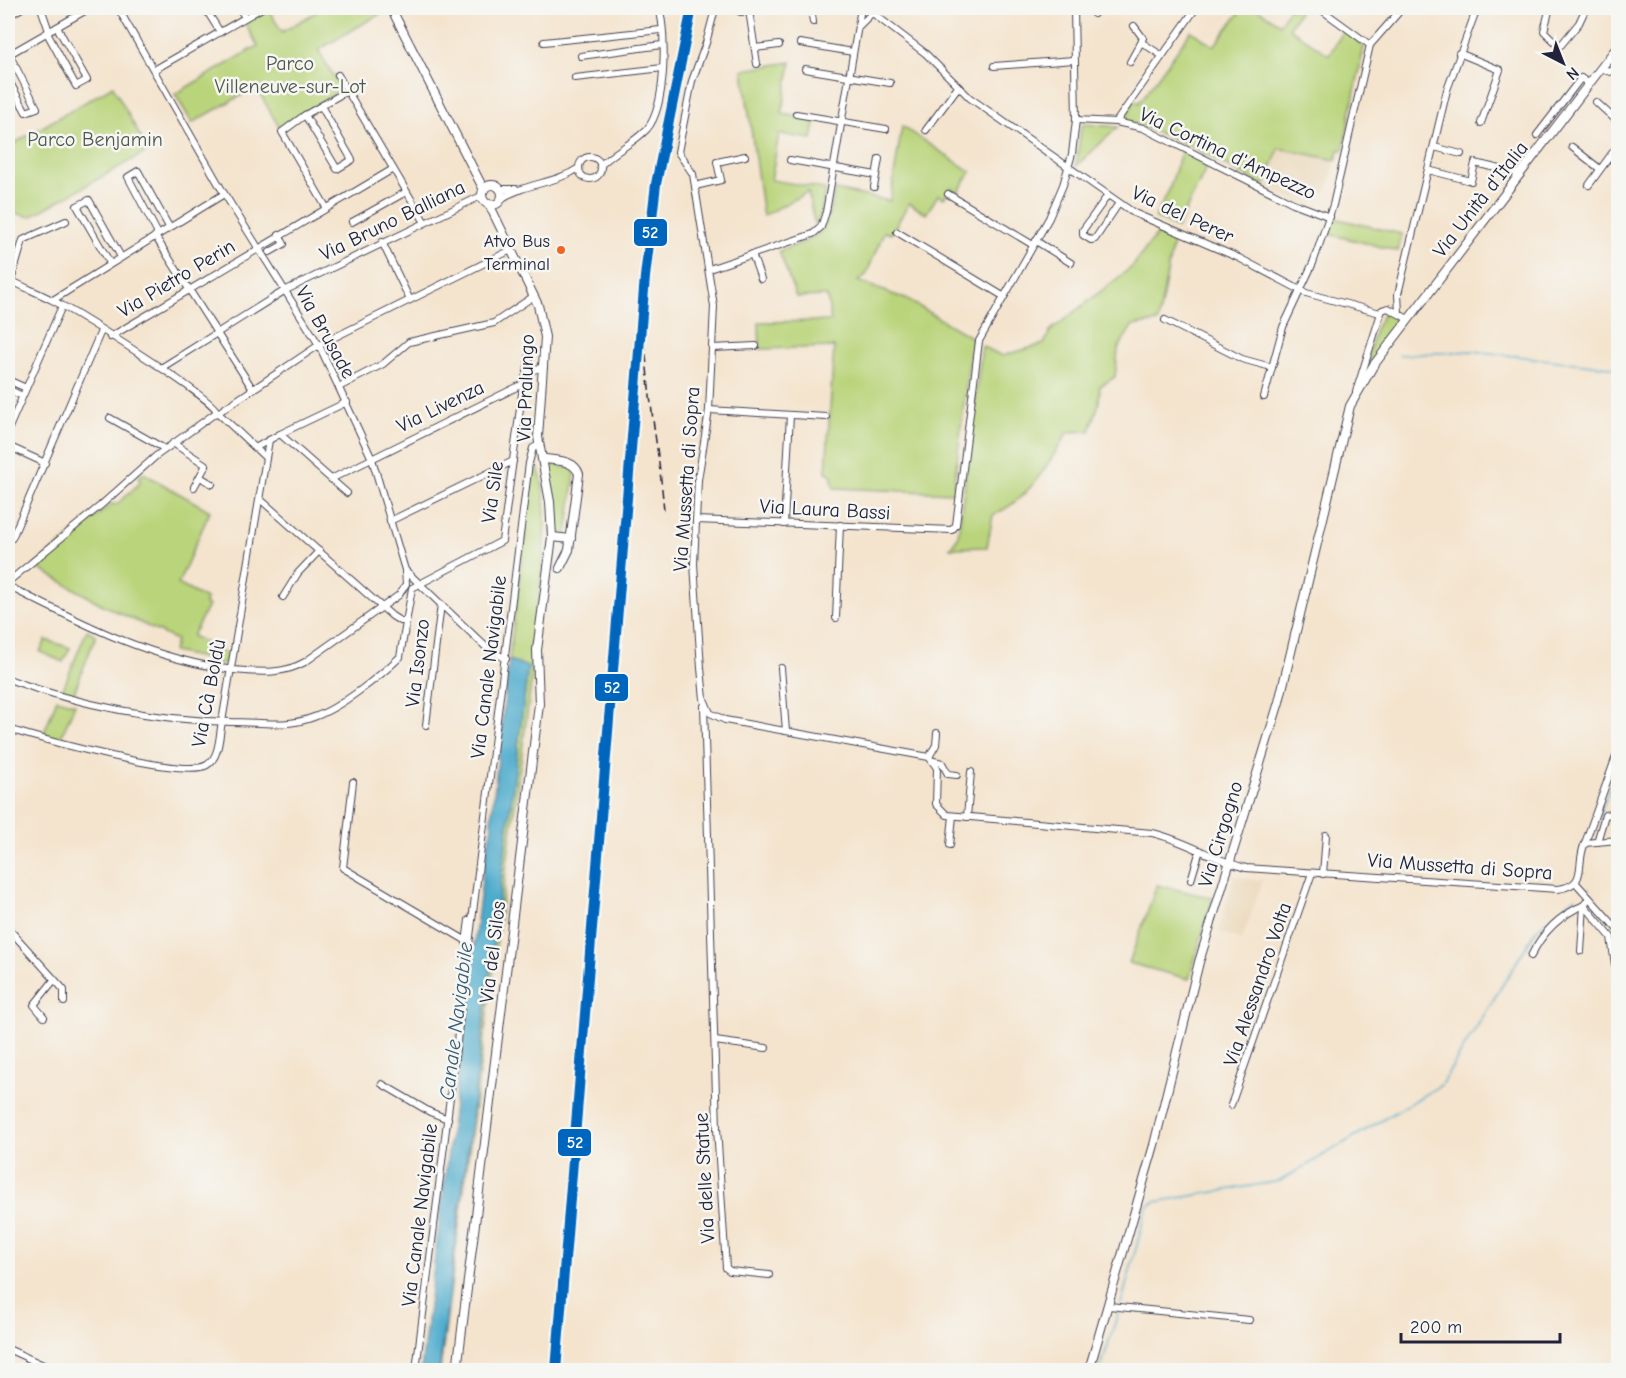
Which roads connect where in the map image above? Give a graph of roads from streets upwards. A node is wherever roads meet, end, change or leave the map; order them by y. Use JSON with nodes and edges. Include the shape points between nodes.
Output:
{"nodes":[{"id":1,"x":22,"y":8,"type":"edge"},
{"id":2,"x":41,"y":8,"type":"edge"},
{"id":3,"x":90,"y":8,"type":"edge"},
{"id":4,"x":118,"y":8,"type":"edge"},
{"id":5,"x":205,"y":8,"type":"edge"},
{"id":6,"x":239,"y":8,"type":"edge"},
{"id":7,"x":262,"y":8,"type":"edge"},
{"id":8,"x":390,"y":8,"type":"edge"},
{"id":9,"x":659,"y":8,"type":"edge"},
{"id":10,"x":664,"y":8,"type":"edge"},
{"id":11,"x":732,"y":8,"type":"edge"},
{"id":12,"x":762,"y":8,"type":"edge"},
{"id":13,"x":768,"y":8,"type":"edge"},
{"id":14,"x":811,"y":8,"type":"edge"},
{"id":15,"x":861,"y":8,"type":"edge"},
{"id":16,"x":866,"y":8,"type":"edge"},
{"id":17,"x":892,"y":8,"type":"edge"},
{"id":18,"x":1074,"y":8,"type":"edge"},
{"id":19,"x":1196,"y":8,"type":"edge"},
{"id":20,"x":1319,"y":8,"type":"edge"},
{"id":21,"x":1477,"y":8,"type":"edge"},
{"id":22,"x":1586,"y":8,"type":"edge"},
{"id":23,"x":749,"y":10,"type":"junction"},
{"id":24,"x":1549,"y":11,"type":"dead end"},
{"id":25,"x":714,"y":13,"type":"dead end"},
{"id":26,"x":1398,"y":13,"type":"dead end"},
{"id":27,"x":873,"y":14,"type":"junction"},
{"id":28,"x":8,"y":16,"type":"edge"},
{"id":29,"x":246,"y":17,"type":"junction"},
{"id":30,"x":662,"y":18,"type":"junction"},
{"id":31,"x":813,"y":22,"type":"dead end"},
{"id":32,"x":1134,"y":26,"type":"dead end"},
{"id":33,"x":57,"y":27,"type":"junction"},
{"id":34,"x":859,"y":27,"type":"junction"},
{"id":35,"x":661,"y":30,"type":"junction"},
{"id":36,"x":48,"y":32,"type":"junction"},
{"id":37,"x":220,"y":32,"type":"junction"},
{"id":38,"x":544,"y":42,"type":"dead end"},
{"id":39,"x":1141,"y":42,"type":"junction"},
{"id":40,"x":800,"y":43,"type":"dead end"},
{"id":41,"x":662,"y":45,"type":"junction"},
{"id":42,"x":779,"y":45,"type":"dead end"},
{"id":43,"x":1370,"y":45,"type":"junction"},
{"id":44,"x":1618,"y":46,"type":"edge"},
{"id":45,"x":755,"y":48,"type":"junction"},
{"id":46,"x":853,"y":52,"type":"junction"},
{"id":47,"x":1459,"y":53,"type":"junction"},
{"id":48,"x":8,"y":55,"type":"edge"},
{"id":49,"x":1161,"y":55,"type":"junction"},
{"id":50,"x":581,"y":56,"type":"dead end"},
{"id":51,"x":1074,"y":60,"type":"junction"},
{"id":52,"x":1130,"y":62,"type":"dead end"},
{"id":53,"x":757,"y":64,"type":"dead end"},
{"id":54,"x":994,"y":66,"type":"dead end"},
{"id":55,"x":663,"y":68,"type":"junction"},
{"id":56,"x":1602,"y":68,"type":"junction"},
{"id":57,"x":1618,"y":68,"type":"edge"},
{"id":58,"x":805,"y":69,"type":"dead end"},
{"id":59,"x":154,"y":70,"type":"junction"},
{"id":60,"x":338,"y":75,"type":"dead end"},
{"id":61,"x":849,"y":76,"type":"junction"},
{"id":62,"x":575,"y":78,"type":"dead end"},
{"id":63,"x":8,"y":79,"type":"edge"},
{"id":64,"x":890,"y":83,"type":"dead end"},
{"id":65,"x":1589,"y":84,"type":"junction"},
{"id":66,"x":958,"y":87,"type":"junction"},
{"id":67,"x":347,"y":91,"type":"junction"},
{"id":68,"x":1596,"y":102,"type":"dead end"},
{"id":69,"x":321,"y":106,"type":"junction"},
{"id":70,"x":796,"y":114,"type":"dead end"},
{"id":71,"x":305,"y":115,"type":"junction"},
{"id":72,"x":1076,"y":120,"type":"junction"},
{"id":73,"x":842,"y":121,"type":"junction"},
{"id":74,"x":1116,"y":122,"type":"junction"},
{"id":75,"x":1618,"y":122,"type":"edge"},
{"id":76,"x":1481,"y":123,"type":"dead end"},
{"id":77,"x":886,"y":129,"type":"dead end"},
{"id":78,"x":926,"y":130,"type":"dead end"},
{"id":79,"x":1537,"y":135,"type":"dead end"},
{"id":80,"x":1618,"y":145,"type":"edge"},
{"id":81,"x":1434,"y":147,"type":"junction"},
{"id":82,"x":1572,"y":147,"type":"dead end"},
{"id":83,"x":1461,"y":154,"type":"dead end"},
{"id":84,"x":610,"y":155,"type":"junction"},
{"id":85,"x":744,"y":156,"type":"dead end"},
{"id":86,"x":594,"y":159,"type":"junction"},
{"id":87,"x":879,"y":159,"type":"dead end"},
{"id":88,"x":790,"y":160,"type":"dead end"},
{"id":89,"x":600,"y":166,"type":"junction"},
{"id":90,"x":834,"y":166,"type":"junction"},
{"id":91,"x":1069,"y":166,"type":"junction"},
{"id":92,"x":579,"y":168,"type":"junction"},
{"id":93,"x":393,"y":169,"type":"junction"},
{"id":94,"x":1600,"y":169,"type":"junction"},
{"id":95,"x":1428,"y":170,"type":"junction"},
{"id":96,"x":1521,"y":174,"type":"junction"},
{"id":97,"x":582,"y":175,"type":"junction"},
{"id":98,"x":876,"y":175,"type":"junction"},
{"id":99,"x":564,"y":176,"type":"junction"},
{"id":100,"x":1589,"y":185,"type":"dead end"},
{"id":101,"x":695,"y":186,"type":"junction"},
{"id":102,"x":874,"y":187,"type":"dead end"},
{"id":103,"x":516,"y":189,"type":"junction"},
{"id":104,"x":489,"y":190,"type":"junction"},
{"id":105,"x":406,"y":192,"type":"junction"},
{"id":106,"x":225,"y":194,"type":"junction"},
{"id":107,"x":948,"y":195,"type":"dead end"},
{"id":108,"x":1108,"y":195,"type":"junction"},
{"id":109,"x":500,"y":200,"type":"junction"},
{"id":110,"x":1119,"y":203,"type":"junction"},
{"id":111,"x":489,"y":204,"type":"junction"},
{"id":112,"x":326,"y":207,"type":"junction"},
{"id":113,"x":1330,"y":217,"type":"junction"},
{"id":114,"x":66,"y":220,"type":"dead end"},
{"id":115,"x":424,"y":221,"type":"junction"},
{"id":116,"x":498,"y":221,"type":"junction"},
{"id":117,"x":352,"y":222,"type":"dead end"},
{"id":118,"x":169,"y":227,"type":"junction"},
{"id":119,"x":897,"y":232,"type":"dead end"},
{"id":120,"x":157,"y":235,"type":"junction"},
{"id":121,"x":279,"y":235,"type":"junction"},
{"id":122,"x":382,"y":242,"type":"junction"},
{"id":123,"x":1035,"y":243,"type":"junction"},
{"id":124,"x":258,"y":248,"type":"junction"},
{"id":125,"x":511,"y":250,"type":"junction"},
{"id":126,"x":270,"y":252,"type":"dead end"},
{"id":127,"x":752,"y":254,"type":"junction"},
{"id":128,"x":120,"y":257,"type":"junction"},
{"id":129,"x":110,"y":263,"type":"junction"},
{"id":130,"x":1071,"y":263,"type":"dead end"},
{"id":131,"x":709,"y":269,"type":"junction"},
{"id":132,"x":761,"y":279,"type":"dead end"},
{"id":133,"x":9,"y":280,"type":"edge"},
{"id":134,"x":189,"y":289,"type":"junction"},
{"id":135,"x":1299,"y":290,"type":"junction"},
{"id":136,"x":284,"y":291,"type":"junction"},
{"id":137,"x":1398,"y":294,"type":"junction"},
{"id":138,"x":534,"y":296,"type":"junction"},
{"id":139,"x":1003,"y":296,"type":"junction"},
{"id":140,"x":53,"y":300,"type":"junction"},
{"id":141,"x":410,"y":300,"type":"junction"},
{"id":142,"x":62,"y":306,"type":"junction"},
{"id":143,"x":1383,"y":311,"type":"junction"},
{"id":144,"x":1399,"y":313,"type":"junction"},
{"id":145,"x":1408,"y":319,"type":"junction"},
{"id":146,"x":1165,"y":320,"type":"dead end"},
{"id":147,"x":100,"y":331,"type":"junction"},
{"id":148,"x":217,"y":332,"type":"junction"},
{"id":149,"x":110,"y":337,"type":"junction"},
{"id":150,"x":319,"y":345,"type":"junction"},
{"id":151,"x":756,"y":346,"type":"dead end"},
{"id":152,"x":712,"y":348,"type":"junction"},
{"id":153,"x":530,"y":353,"type":"dead end"},
{"id":154,"x":1271,"y":367,"type":"junction"},
{"id":155,"x":161,"y":368,"type":"junction"},
{"id":156,"x":544,"y":368,"type":"junction"},
{"id":157,"x":527,"y":373,"type":"junction"},
{"id":158,"x":1368,"y":373,"type":"joint"},
{"id":159,"x":8,"y":380,"type":"edge"},
{"id":160,"x":523,"y":384,"type":"junction"},
{"id":161,"x":339,"y":387,"type":"junction"},
{"id":162,"x":26,"y":388,"type":"junction"},
{"id":163,"x":252,"y":388,"type":"junction"},
{"id":164,"x":8,"y":389,"type":"edge"},
{"id":165,"x":1356,"y":392,"type":"junction"},
{"id":166,"x":22,"y":396,"type":"junction"},
{"id":167,"x":1264,"y":398,"type":"dead end"},
{"id":168,"x":347,"y":402,"type":"junction"},
{"id":169,"x":709,"y":410,"type":"junction"},
{"id":170,"x":219,"y":411,"type":"junction"},
{"id":171,"x":790,"y":415,"type":"junction"},
{"id":172,"x":826,"y":417,"type":"dead end"},
{"id":173,"x":110,"y":418,"type":"dead end"},
{"id":174,"x":8,"y":430,"type":"edge"},
{"id":175,"x":280,"y":434,"type":"junction"},
{"id":176,"x":269,"y":440,"type":"junction"},
{"id":177,"x":173,"y":443,"type":"junction"},
{"id":178,"x":8,"y":446,"type":"edge"},
{"id":179,"x":539,"y":446,"type":"junction"},
{"id":180,"x":165,"y":448,"type":"junction"},
{"id":181,"x":255,"y":448,"type":"junction"},
{"id":182,"x":266,"y":458,"type":"junction"},
{"id":183,"x":372,"y":459,"type":"junction"},
{"id":184,"x":543,"y":459,"type":"junction"},
{"id":185,"x":513,"y":461,"type":"junction"},
{"id":186,"x":45,"y":463,"type":"junction"},
{"id":187,"x":200,"y":477,"type":"junction"},
{"id":188,"x":331,"y":479,"type":"junction"},
{"id":189,"x":212,"y":484,"type":"dead end"},
{"id":190,"x":194,"y":488,"type":"dead end"},
{"id":191,"x":347,"y":493,"type":"dead end"},
{"id":192,"x":260,"y":499,"type":"junction"},
{"id":193,"x":696,"y":520,"type":"junction"},
{"id":194,"x":390,"y":521,"type":"junction"},
{"id":195,"x":784,"y":524,"type":"junction"},
{"id":196,"x":840,"y":525,"type":"junction"},
{"id":197,"x":552,"y":537,"type":"junction"},
{"id":198,"x":12,"y":538,"type":"dead end"},
{"id":199,"x":571,"y":538,"type":"junction"},
{"id":200,"x":319,"y":550,"type":"junction"},
{"id":201,"x":560,"y":568,"type":"dead end"},
{"id":202,"x":405,"y":570,"type":"junction"},
{"id":203,"x":8,"y":582,"type":"edge"},
{"id":204,"x":418,"y":584,"type":"junction"},
{"id":205,"x":8,"y":586,"type":"edge"},
{"id":206,"x":400,"y":593,"type":"junction"},
{"id":207,"x":283,"y":597,"type":"dead end"},
{"id":208,"x":409,"y":602,"type":"junction"},
{"id":209,"x":441,"y":604,"type":"junction"},
{"id":210,"x":381,"y":606,"type":"junction"},
{"id":211,"x":836,"y":618,"type":"dead end"},
{"id":212,"x":406,"y":621,"type":"junction"},
{"id":213,"x":506,"y":659,"type":"junction"},
{"id":214,"x":781,"y":668,"type":"dead end"},
{"id":215,"x":230,"y":669,"type":"junction"},
{"id":216,"x":8,"y":679,"type":"edge"},
{"id":217,"x":704,"y":699,"type":"junction"},
{"id":218,"x":222,"y":722,"type":"junction"},
{"id":219,"x":426,"y":725,"type":"dead end"},
{"id":220,"x":8,"y":729,"type":"edge"},
{"id":221,"x":786,"y":731,"type":"junction"},
{"id":222,"x":937,"y":733,"type":"dead end"},
{"id":223,"x":1618,"y":751,"type":"edge"},
{"id":224,"x":931,"y":759,"type":"junction"},
{"id":225,"x":971,"y":772,"type":"dead end"},
{"id":226,"x":957,"y":775,"type":"dead end"},
{"id":227,"x":353,"y":782,"type":"dead end"},
{"id":228,"x":1618,"y":813,"type":"edge"},
{"id":229,"x":953,"y":816,"type":"junction"},
{"id":230,"x":967,"y":817,"type":"junction"},
{"id":231,"x":1326,"y":835,"type":"dead end"},
{"id":232,"x":1618,"y":840,"type":"edge"},
{"id":233,"x":1597,"y":842,"type":"junction"},
{"id":234,"x":1585,"y":843,"type":"junction"},
{"id":235,"x":950,"y":845,"type":"dead end"},
{"id":236,"x":1200,"y":850,"type":"junction"},
{"id":237,"x":1228,"y":863,"type":"junction"},
{"id":238,"x":1312,"y":873,"type":"junction"},
{"id":239,"x":1323,"y":874,"type":"junction"},
{"id":240,"x":1191,"y":880,"type":"dead end"},
{"id":241,"x":1576,"y":883,"type":"junction"},
{"id":242,"x":475,"y":897,"type":"junction"},
{"id":243,"x":1589,"y":898,"type":"junction"},
{"id":244,"x":1584,"y":905,"type":"junction"},
{"id":245,"x":8,"y":928,"type":"edge"},
{"id":246,"x":1618,"y":930,"type":"edge"},
{"id":247,"x":465,"y":940,"type":"junction"},
{"id":248,"x":1581,"y":951,"type":"dead end"},
{"id":249,"x":468,"y":956,"type":"junction"},
{"id":250,"x":1531,"y":956,"type":"dead end"},
{"id":251,"x":1616,"y":965,"type":"dead end"},
{"id":252,"x":54,"y":980,"type":"junction"},
{"id":253,"x":64,"y":990,"type":"junction"},
{"id":254,"x":73,"y":992,"type":"dead end"},
{"id":255,"x":64,"y":1002,"type":"dead end"},
{"id":256,"x":44,"y":1017,"type":"dead end"},
{"id":257,"x":715,"y":1041,"type":"junction"},
{"id":258,"x":766,"y":1048,"type":"dead end"},
{"id":259,"x":382,"y":1084,"type":"dead end"},
{"id":260,"x":1232,"y":1105,"type":"dead end"},
{"id":261,"x":448,"y":1119,"type":"junction"},
{"id":262,"x":769,"y":1275,"type":"dead end"},
{"id":263,"x":1109,"y":1306,"type":"junction"},
{"id":264,"x":1249,"y":1320,"type":"dead end"},
{"id":265,"x":8,"y":1348,"type":"edge"},
{"id":266,"x":416,"y":1370,"type":"edge"},
{"id":267,"x":54,"y":1371,"type":"edge"},
{"id":268,"x":457,"y":1371,"type":"edge"},
{"id":269,"x":1089,"y":1371,"type":"edge"}],
"edges":[{"from":1,"to":28,"type":"street"},
{"from":2,"to":36,"type":"street"},
{"from":3,"to":33,"type":"street"},
{"from":4,"to":59,"type":"street","name":"Via Brusade"},
{"from":5,"to":37,"type":"street"},
{"from":6,"to":29,"type":"street"},
{"from":7,"to":29,"type":"street"},
{"from":8,"to":104,"type":"street","name":"Via Pralungo","via":[[465,157]]},
{"from":9,"to":30,"type":"street"},
{"from":10,"to":30,"type":"street"},
{"from":11,"to":23,"type":"street"},
{"from":12,"to":13,"type":"street"},
{"from":12,"to":23,"type":"street"},
{"from":14,"to":31,"type":"street"},
{"from":15,"to":34,"type":"street"},
{"from":16,"to":27,"type":"street","name":"Via del Perer"},
{"from":17,"to":27,"type":"street","via":[[880,8]]},
{"from":18,"to":51,"type":"street"},
{"from":19,"to":49,"type":"street"},
{"from":20,"to":43,"type":"street"},
{"from":21,"to":47,"type":"street"},
{"from":22,"to":24,"type":"street","via":[[1561,45],[1544,31]]},
{"from":23,"to":45,"type":"street"},
{"from":25,"to":101,"type":"street","name":"Via Mussetta di Sopra","via":[[694,72],[679,146],[679,156],[693,174]]},
{"from":26,"to":43,"type":"street"},
{"from":27,"to":34,"type":"street"},
{"from":27,"to":66,"type":"street","name":"Via del Perer","via":[[930,58]]},
{"from":29,"to":37,"type":"street"},
{"from":30,"to":35,"type":"street"},
{"from":32,"to":39,"type":"street","via":[[1143,38]]},
{"from":33,"to":36,"type":"street"},
{"from":33,"to":36,"type":"street","via":[[87,80],[76,86]]},
{"from":34,"to":46,"type":"street"},
{"from":35,"to":38,"type":"street"},
{"from":35,"to":41,"type":"street"},
{"from":36,"to":48,"type":"street"},
{"from":37,"to":59,"type":"street"},
{"from":39,"to":49,"type":"street"},
{"from":39,"to":52,"type":"street"},
{"from":40,"to":46,"type":"street"},
{"from":41,"to":50,"type":"street"},
{"from":41,"to":55,"type":"street"},
{"from":42,"to":45,"type":"street"},
{"from":43,"to":113,"type":"street"},
{"from":44,"to":56,"type":"street","name":"Via Unità d'Italia"},
{"from":45,"to":53,"type":"street"},
{"from":46,"to":61,"type":"street"},
{"from":47,"to":76,"type":"street","via":[[1500,70]]},
{"from":47,"to":81,"type":"street"},
{"from":48,"to":63,"type":"street","via":[[37,108],[26,112]]},
{"from":49,"to":74,"type":"street"},
{"from":51,"to":54,"type":"street"},
{"from":51,"to":72,"type":"street"},
{"from":55,"to":62,"type":"street"},
{"from":55,"to":84,"type":"street","via":[[654,120],[637,138]]},
{"from":56,"to":57,"type":"street","via":[[1610,72]]},
{"from":56,"to":65,"type":"street","name":"Via Unità d'Italia"},
{"from":58,"to":61,"type":"street"},
{"from":59,"to":106,"type":"street","name":"Via Brusade"},
{"from":60,"to":67,"type":"street"},
{"from":61,"to":64,"type":"street"},
{"from":61,"to":73,"type":"street"},
{"from":65,"to":79,"type":"street","name":"Via Unità d'Italia","via":[[1581,78]]},
{"from":65,"to":96,"type":"street","name":"Via Unità d'Italia"},
{"from":66,"to":78,"type":"street"},
{"from":66,"to":91,"type":"street","name":"Via del Perer"},
{"from":67,"to":69,"type":"street"},
{"from":67,"to":93,"type":"street"},
{"from":68,"to":75,"type":"street"},
{"from":69,"to":71,"type":"street"},
{"from":69,"to":71,"type":"street","via":[[352,160],[337,169]]},
{"from":70,"to":73,"type":"street"},
{"from":71,"to":112,"type":"street","via":[[282,132]]},
{"from":72,"to":74,"type":"street","name":"Via Cortina d'Ampezzo"},
{"from":72,"to":91,"type":"street"},
{"from":73,"to":77,"type":"street"},
{"from":73,"to":90,"type":"street"},
{"from":74,"to":113,"type":"street","name":"Via Cortina d'Ampezzo","via":[[1161,136]]},
{"from":80,"to":94,"type":"street"},
{"from":81,"to":83,"type":"street"},
{"from":81,"to":95,"type":"street"},
{"from":82,"to":94,"type":"street"},
{"from":84,"to":86,"type":"street"},
{"from":84,"to":89,"type":"street"},
{"from":85,"to":101,"type":"street","via":[[717,162],[721,180]]},
{"from":86,"to":89,"type":"street"},
{"from":86,"to":92,"type":"street","via":[[585,159]]},
{"from":87,"to":98,"type":"street"},
{"from":88,"to":90,"type":"street"},
{"from":89,"to":97,"type":"street","via":[[599,174],[593,178]]},
{"from":90,"to":98,"type":"street"},
{"from":90,"to":127,"type":"street","via":[[819,230]]},
{"from":91,"to":108,"type":"street","name":"Via del Perer"},
{"from":91,"to":123,"type":"street","via":[[1058,200]]},
{"from":92,"to":97,"type":"street"},
{"from":92,"to":99,"type":"street"},
{"from":93,"to":105,"type":"street"},
{"from":93,"to":112,"type":"street","name":"Via Pietro Perin"},
{"from":94,"to":100,"type":"street"},
{"from":95,"to":96,"type":"street","name":"Via Unità d'Italia","via":[[1469,180],[1475,163]]},
{"from":95,"to":137,"type":"street"},
{"from":96,"to":145,"type":"street","name":"Via Unità d'Italia"},
{"from":97,"to":99,"type":"street"},
{"from":98,"to":102,"type":"street"},
{"from":99,"to":103,"type":"street"},
{"from":101,"to":131,"type":"street","name":"Via Mussetta di Sopra"},
{"from":103,"to":104,"type":"street"},
{"from":103,"to":109,"type":"street"},
{"from":104,"to":109,"type":"street","name":"Via Pralungo"},
{"from":104,"to":111,"type":"street","name":"Via Pralungo"},
{"from":104,"to":115,"type":"street","name":"Via Bruno Balliana"},
{"from":105,"to":115,"type":"street"},
{"from":105,"to":117,"type":"street"},
{"from":106,"to":118,"type":"street"},
{"from":106,"to":124,"type":"street","name":"Via Brusade"},
{"from":107,"to":123,"type":"street"},
{"from":108,"to":110,"type":"street","name":"Via del Perer"},
{"from":108,"to":110,"type":"street","via":[[1083,235],[1095,239]]},
{"from":109,"to":111,"type":"street"},
{"from":109,"to":116,"type":"street","name":"Via Pralungo"},
{"from":110,"to":135,"type":"street","name":"Via del Perer"},
{"from":111,"to":116,"type":"street","name":"Via Pralungo"},
{"from":112,"to":121,"type":"street","name":"Via Pietro Perin"},
{"from":113,"to":135,"type":"street"},
{"from":114,"to":133,"type":"street","via":[[23,240]]},
{"from":115,"to":122,"type":"street","name":"Via Bruno Balliana"},
{"from":116,"to":125,"type":"street","name":"Via Pralungo"},
{"from":118,"to":120,"type":"street"},
{"from":118,"to":120,"type":"street","via":[[138,171],[128,177]]},
{"from":119,"to":139,"type":"street"},
{"from":120,"to":128,"type":"street"},
{"from":120,"to":134,"type":"street"},
{"from":121,"to":124,"type":"street","name":"Via Pietro Perin"},
{"from":121,"to":126,"type":"street","via":[[284,244]]},
{"from":122,"to":136,"type":"street","name":"Via Bruno Balliana"},
{"from":122,"to":141,"type":"street"},
{"from":123,"to":130,"type":"street"},
{"from":123,"to":139,"type":"street"},
{"from":124,"to":134,"type":"street","name":"Via Pietro Perin"},
{"from":124,"to":136,"type":"street","name":"Via Brusade"},
{"from":125,"to":138,"type":"street","name":"Via Pralungo"},
{"from":125,"to":141,"type":"street"},
{"from":127,"to":131,"type":"street"},
{"from":127,"to":132,"type":"street"},
{"from":128,"to":129,"type":"street"},
{"from":128,"to":129,"type":"street","via":[[89,200],[77,206]]},
{"from":129,"to":140,"type":"street"},
{"from":131,"to":152,"type":"street","name":"Via Mussetta di Sopra","via":[[714,306]]},
{"from":133,"to":140,"type":"street"},
{"from":134,"to":148,"type":"street"},
{"from":134,"to":149,"type":"street","name":"Via Pietro Perin"},
{"from":135,"to":143,"type":"street","name":"Via del Perer"},
{"from":135,"to":154,"type":"street"},
{"from":136,"to":148,"type":"street","name":"Via Bruno Balliana"},
{"from":136,"to":150,"type":"street","name":"Via Brusade"},
{"from":137,"to":143,"type":"street"},
{"from":137,"to":144,"type":"street"},
{"from":138,"to":156,"type":"street","name":"Via Pralungo","via":[[544,328]]},
{"from":138,"to":161,"type":"street","via":[[494,323],[412,340],[382,364]]},
{"from":139,"to":196,"type":"street","name":"Via Laura Bassi","via":[[979,341],[956,525],[952,531]]},
{"from":140,"to":142,"type":"street"},
{"from":141,"to":150,"type":"street"},
{"from":142,"to":147,"type":"street"},
{"from":142,"to":162,"type":"street"},
{"from":143,"to":144,"type":"street","name":"Via del Perer"},
{"from":143,"to":165,"type":"street"},
{"from":144,"to":145,"type":"street","name":"Via del Perer"},
{"from":145,"to":158,"type":"street","name":"Via Unità d'Italia"},
{"from":146,"to":154,"type":"street","via":[[1242,359]]},
{"from":147,"to":149,"type":"street"},
{"from":147,"to":186,"type":"street"},
{"from":148,"to":155,"type":"street","name":"Via Bruno Balliana"},
{"from":148,"to":163,"type":"street"},
{"from":149,"to":155,"type":"street"},
{"from":150,"to":161,"type":"street","name":"Via Brusade"},
{"from":150,"to":163,"type":"street"},
{"from":151,"to":152,"type":"street"},
{"from":152,"to":169,"type":"street","name":"Via Mussetta di Sopra"},
{"from":153,"to":157,"type":"street","name":"Via Sile"},
{"from":154,"to":167,"type":"street"},
{"from":155,"to":170,"type":"street"},
{"from":156,"to":157,"type":"street"},
{"from":156,"to":179,"type":"street","name":"Via Pralungo"},
{"from":157,"to":160,"type":"street","name":"Via Sile"},
{"from":158,"to":165,"type":"street","name":"Via Cirgogno"},
{"from":159,"to":162,"type":"street"},
{"from":160,"to":183,"type":"street","name":"Via Livenza"},
{"from":160,"to":185,"type":"street","name":"Via Sile"},
{"from":161,"to":168,"type":"street","name":"Via Brusade"},
{"from":162,"to":166,"type":"street"},
{"from":163,"to":170,"type":"street"},
{"from":164,"to":166,"type":"street"},
{"from":165,"to":237,"type":"street","name":"Via Cirgogno","via":[[1279,702]]},
{"from":166,"to":174,"type":"street"},
{"from":168,"to":175,"type":"street"},
{"from":168,"to":183,"type":"street","name":"Via Brusade"},
{"from":169,"to":171,"type":"street"},
{"from":169,"to":193,"type":"street","name":"Via Mussetta di Sopra"},
{"from":170,"to":177,"type":"street"},
{"from":170,"to":181,"type":"street"},
{"from":171,"to":172,"type":"street"},
{"from":171,"to":195,"type":"street"},
{"from":173,"to":180,"type":"street"},
{"from":175,"to":176,"type":"street"},
{"from":175,"to":188,"type":"street"},
{"from":176,"to":181,"type":"street"},
{"from":176,"to":182,"type":"street","name":"Via Cà Boldù"},
{"from":177,"to":180,"type":"street"},
{"from":177,"to":187,"type":"street","via":[[203,461],[206,465]]},
{"from":178,"to":186,"type":"street"},
{"from":179,"to":184,"type":"street","name":"Via Pralungo"},
{"from":179,"to":213,"type":"street","name":"Via Canale Navigabile","via":[[533,448],[529,463]]},
{"from":180,"to":203,"type":"street"},
{"from":181,"to":182,"type":"street"},
{"from":182,"to":192,"type":"street","name":"Via Cà Boldù"},
{"from":183,"to":188,"type":"street","name":"Via Livenza"},
{"from":183,"to":194,"type":"street","name":"Via Brusade"},
{"from":184,"to":197,"type":"street","name":"Via del Silos"},
{"from":184,"to":199,"type":"street","via":[[570,463],[579,474]]},
{"from":185,"to":194,"type":"street"},
{"from":185,"to":204,"type":"street","name":"Via Sile","via":[[502,541]]},
{"from":186,"to":198,"type":"street"},
{"from":187,"to":189,"type":"street"},
{"from":187,"to":190,"type":"street"},
{"from":188,"to":191,"type":"street"},
{"from":192,"to":200,"type":"street"},
{"from":192,"to":215,"type":"street","name":"Via Cà Boldù"},
{"from":193,"to":195,"type":"street","name":"Via Laura Bassi"},
{"from":193,"to":217,"type":"street","name":"Via Mussetta di Sopra","via":[[694,564]]},
{"from":194,"to":202,"type":"street","name":"Via Brusade"},
{"from":195,"to":196,"type":"street","name":"Via Laura Bassi"},
{"from":196,"to":211,"type":"street"},
{"from":197,"to":199,"type":"street"},
{"from":197,"to":268,"type":"street","name":"Via del Silos","via":[[537,650],[539,704]]},
{"from":199,"to":201,"type":"street"},
{"from":200,"to":207,"type":"street"},
{"from":200,"to":210,"type":"street"},
{"from":202,"to":204,"type":"street","name":"Via Brusade"},
{"from":202,"to":206,"type":"street","via":[[406,585]]},
{"from":204,"to":208,"type":"street","via":[[412,588]]},
{"from":204,"to":209,"type":"street","name":"Via Brusade"},
{"from":205,"to":215,"type":"street","via":[[141,649],[182,662]]},
{"from":206,"to":208,"type":"street"},
{"from":206,"to":210,"type":"street"},
{"from":208,"to":212,"type":"street"},
{"from":209,"to":213,"type":"street","name":"Via Brusade","via":[[494,655]]},
{"from":209,"to":219,"type":"street","name":"Via Isonzo"},
{"from":210,"to":212,"type":"street","via":[[397,620]]},
{"from":210,"to":215,"type":"street","via":[[297,667],[268,673]]},
{"from":212,"to":218,"type":"street","via":[[400,657],[327,711],[286,724]]},
{"from":213,"to":242,"type":"street","name":"Via Canale Navigabile"},
{"from":214,"to":221,"type":"street"},
{"from":215,"to":218,"type":"street","name":"Via Cà Boldù"},
{"from":216,"to":218,"type":"street","via":[[104,707]]},
{"from":217,"to":221,"type":"street","via":[[710,713],[718,718]]},
{"from":217,"to":257,"type":"street","name":"Via delle Statue"},
{"from":218,"to":220,"type":"street","name":"Via Cà Boldù","via":[[214,757],[206,766],[195,768],[94,752]]},
{"from":221,"to":224,"type":"street"},
{"from":222,"to":224,"type":"street"},
{"from":223,"to":234,"type":"street","name":"Via Mussetta di Sopra"},
{"from":224,"to":226,"type":"street","via":[[942,763],[948,774]]},
{"from":224,"to":229,"type":"street","via":[[937,768],[936,804],[942,812]]},
{"from":225,"to":230,"type":"street"},
{"from":227,"to":247,"type":"street","via":[[343,868]]},
{"from":228,"to":233,"type":"street","via":[[1605,815]]},
{"from":229,"to":230,"type":"street","name":"Via Mussetta di Sopra"},
{"from":229,"to":235,"type":"street"},
{"from":230,"to":236,"type":"street","name":"Via Mussetta di Sopra","via":[[1138,831],[1169,836]]},
{"from":231,"to":239,"type":"street"},
{"from":232,"to":233,"type":"street"},
{"from":233,"to":234,"type":"street"},
{"from":234,"to":241,"type":"street","name":"Via Mussetta di Sopra"},
{"from":236,"to":237,"type":"street","name":"Via Mussetta di Sopra"},
{"from":236,"to":240,"type":"street"},
{"from":237,"to":238,"type":"street","name":"Via Mussetta di Sopra"},
{"from":237,"to":263,"type":"street","name":"Via Cirgogno","via":[[1198,962]]},
{"from":238,"to":239,"type":"street","name":"Via Mussetta di Sopra"},
{"from":238,"to":260,"type":"street","name":"Via Alessandro Volta"},
{"from":239,"to":241,"type":"street","name":"Via Mussetta di Sopra","via":[[1558,889]]},
{"from":241,"to":243,"type":"street"},
{"from":242,"to":247,"type":"street","name":"Via Canale Navigabile"},
{"from":242,"to":249,"type":"street","name":"Via Canale Navigabile"},
{"from":243,"to":244,"type":"street"},
{"from":243,"to":246,"type":"street"},
{"from":244,"to":248,"type":"street"},
{"from":244,"to":250,"type":"street","via":[[1547,931]]},
{"from":244,"to":251,"type":"street","via":[[1611,937]]},
{"from":245,"to":252,"type":"street"},
{"from":247,"to":249,"type":"street","name":"Via Canale Navigabile"},
{"from":249,"to":261,"type":"street","name":"Via Canale Navigabile"},
{"from":252,"to":253,"type":"street"},
{"from":252,"to":256,"type":"street","via":[[34,1005]]},
{"from":253,"to":254,"type":"street"},
{"from":253,"to":255,"type":"street"},
{"from":257,"to":258,"type":"street"},
{"from":257,"to":262,"type":"street","name":"Via delle Statue","via":[[726,1268]]},
{"from":259,"to":261,"type":"street"},
{"from":261,"to":266,"type":"street","name":"Via Canale Navigabile"},
{"from":263,"to":264,"type":"street"},
{"from":263,"to":269,"type":"street","name":"Via Cirgogno"},
{"from":265,"to":267,"type":"street"}]}
